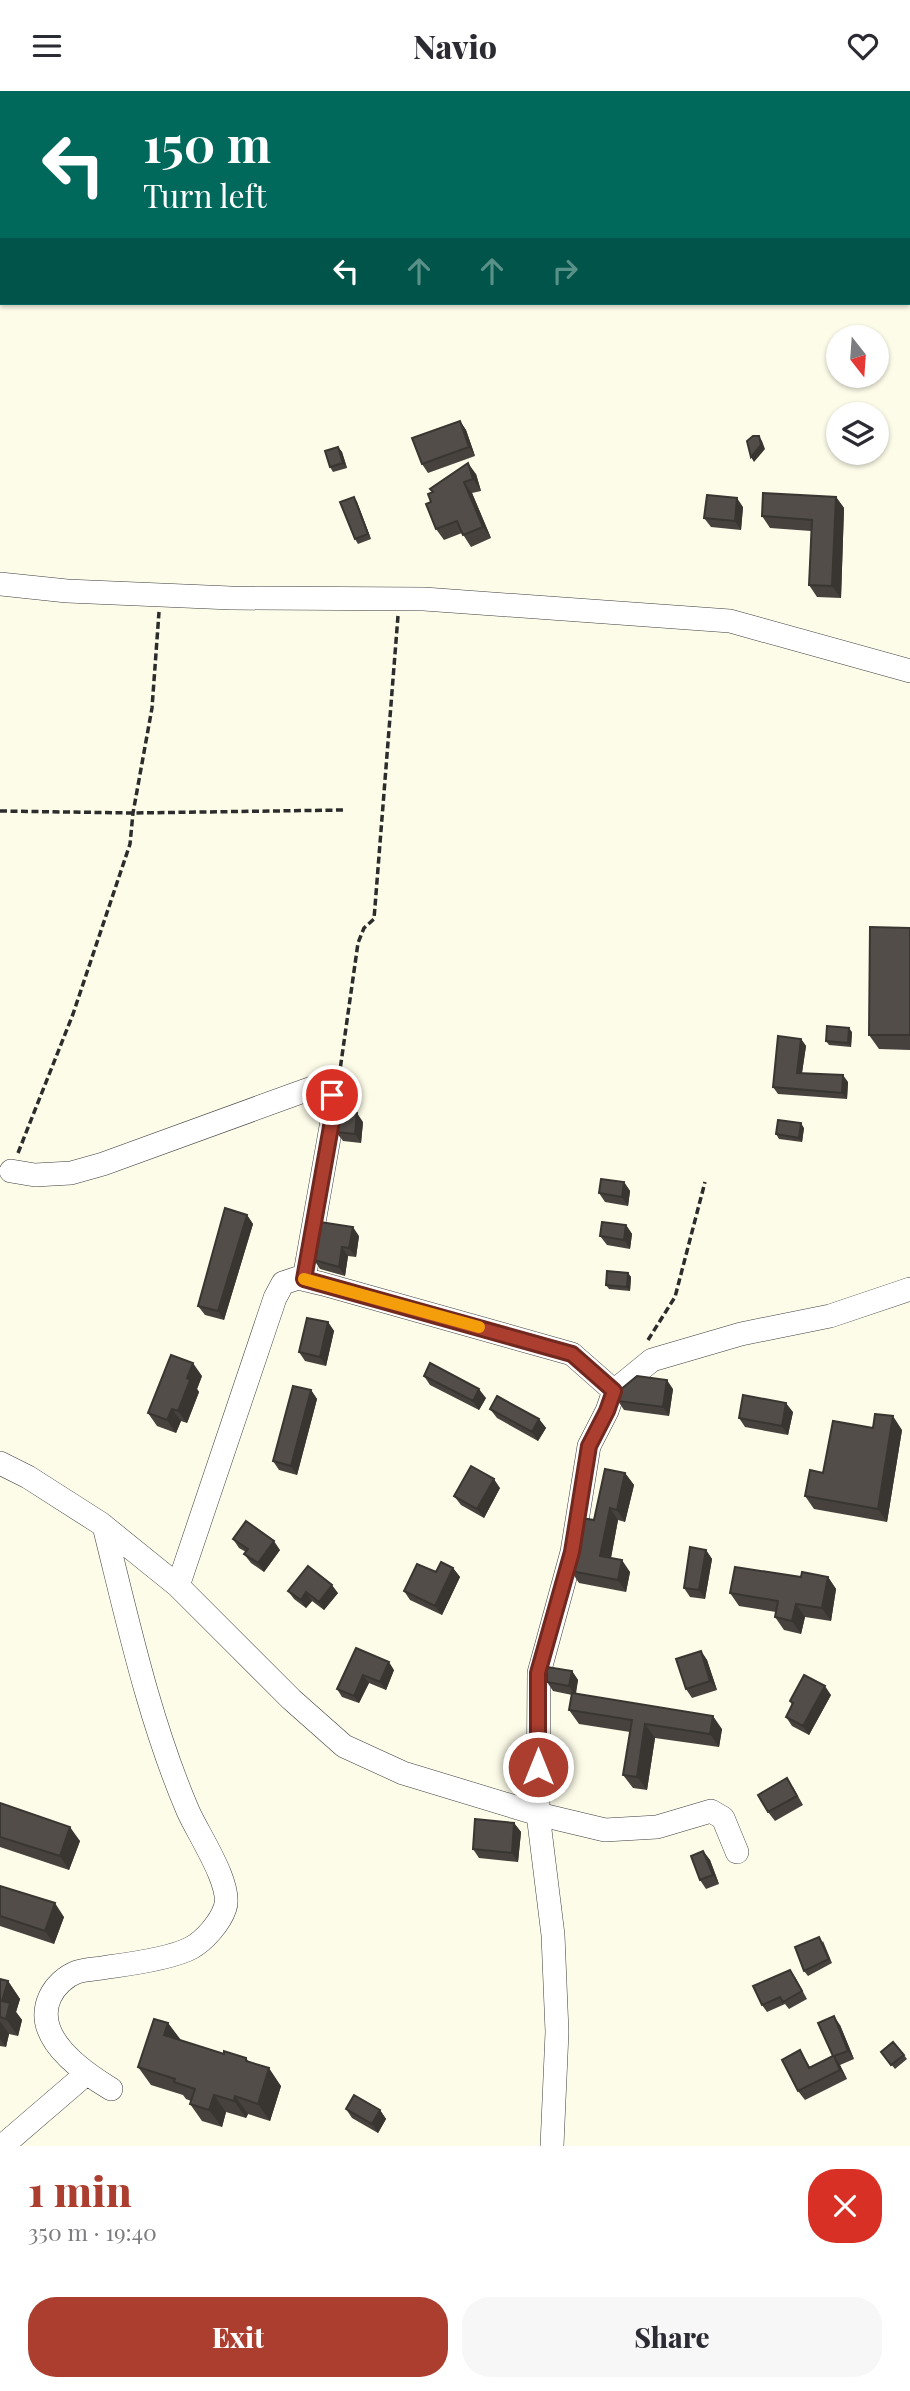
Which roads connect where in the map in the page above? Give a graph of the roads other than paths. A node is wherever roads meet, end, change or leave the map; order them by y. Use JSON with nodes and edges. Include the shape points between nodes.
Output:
{"nodes":[{"id":1,"x":0,"y":584,"type":"edge"},
{"id":2,"x":910,"y":671,"type":"edge"},
{"id":3,"x":10,"y":1171,"type":"road end"},
{"id":4,"x":304,"y":1279,"type":"junction"},
{"id":5,"x":910,"y":1289,"type":"edge"},
{"id":6,"x":614,"y":1391,"type":"junction"},
{"id":7,"x":0,"y":1462,"type":"edge"},
{"id":8,"x":104,"y":1526,"type":"junction"},
{"id":9,"x":178,"y":1586,"type":"junction"},
{"id":10,"x":538,"y":1814,"type":"junction"},
{"id":11,"x":737,"y":1852,"type":"dead end"},
{"id":12,"x":86,"y":2074,"type":"junction"},
{"id":13,"x":111,"y":2089,"type":"dead end"},
{"id":14,"x":0,"y":2145,"type":"edge"},
{"id":15,"x":552,"y":2146,"type":"edge"}],
"edges":[{"from":1,"to":2,"type":"street","via":[[231,598],[400,598],[730,621]]},
{"from":3,"to":4,"type":"street","via":[[71,1173],[136,1154],[312,1088],[324,1090],[335,1104]]},
{"from":4,"to":6,"type":"street","via":[[572,1354]]},
{"from":4,"to":9,"type":"street","via":[[283,1283],[275,1298]]},
{"from":5,"to":6,"type":"street","via":[[830,1316],[741,1333],[652,1360]]},
{"from":6,"to":10,"type":"street","via":[[589,1446],[572,1552],[538,1673]]},
{"from":7,"to":8,"type":"street"},
{"from":8,"to":9,"type":"street"},
{"from":8,"to":12,"type":"street","via":[[154,1716],[188,1812],[223,1881],[226,1907],[212,1930],[192,1948],[75,1972],[55,1987],[45,2008],[46,2024],[58,2045]]},
{"from":9,"to":10,"type":"street","via":[[344,1746],[403,1773]]},
{"from":10,"to":11,"type":"street","via":[[605,1830],[657,1827],[711,1811],[723,1818]]},
{"from":10,"to":15,"type":"street","via":[[553,1935]]},
{"from":12,"to":13,"type":"street"},
{"from":12,"to":14,"type":"street"}]}
